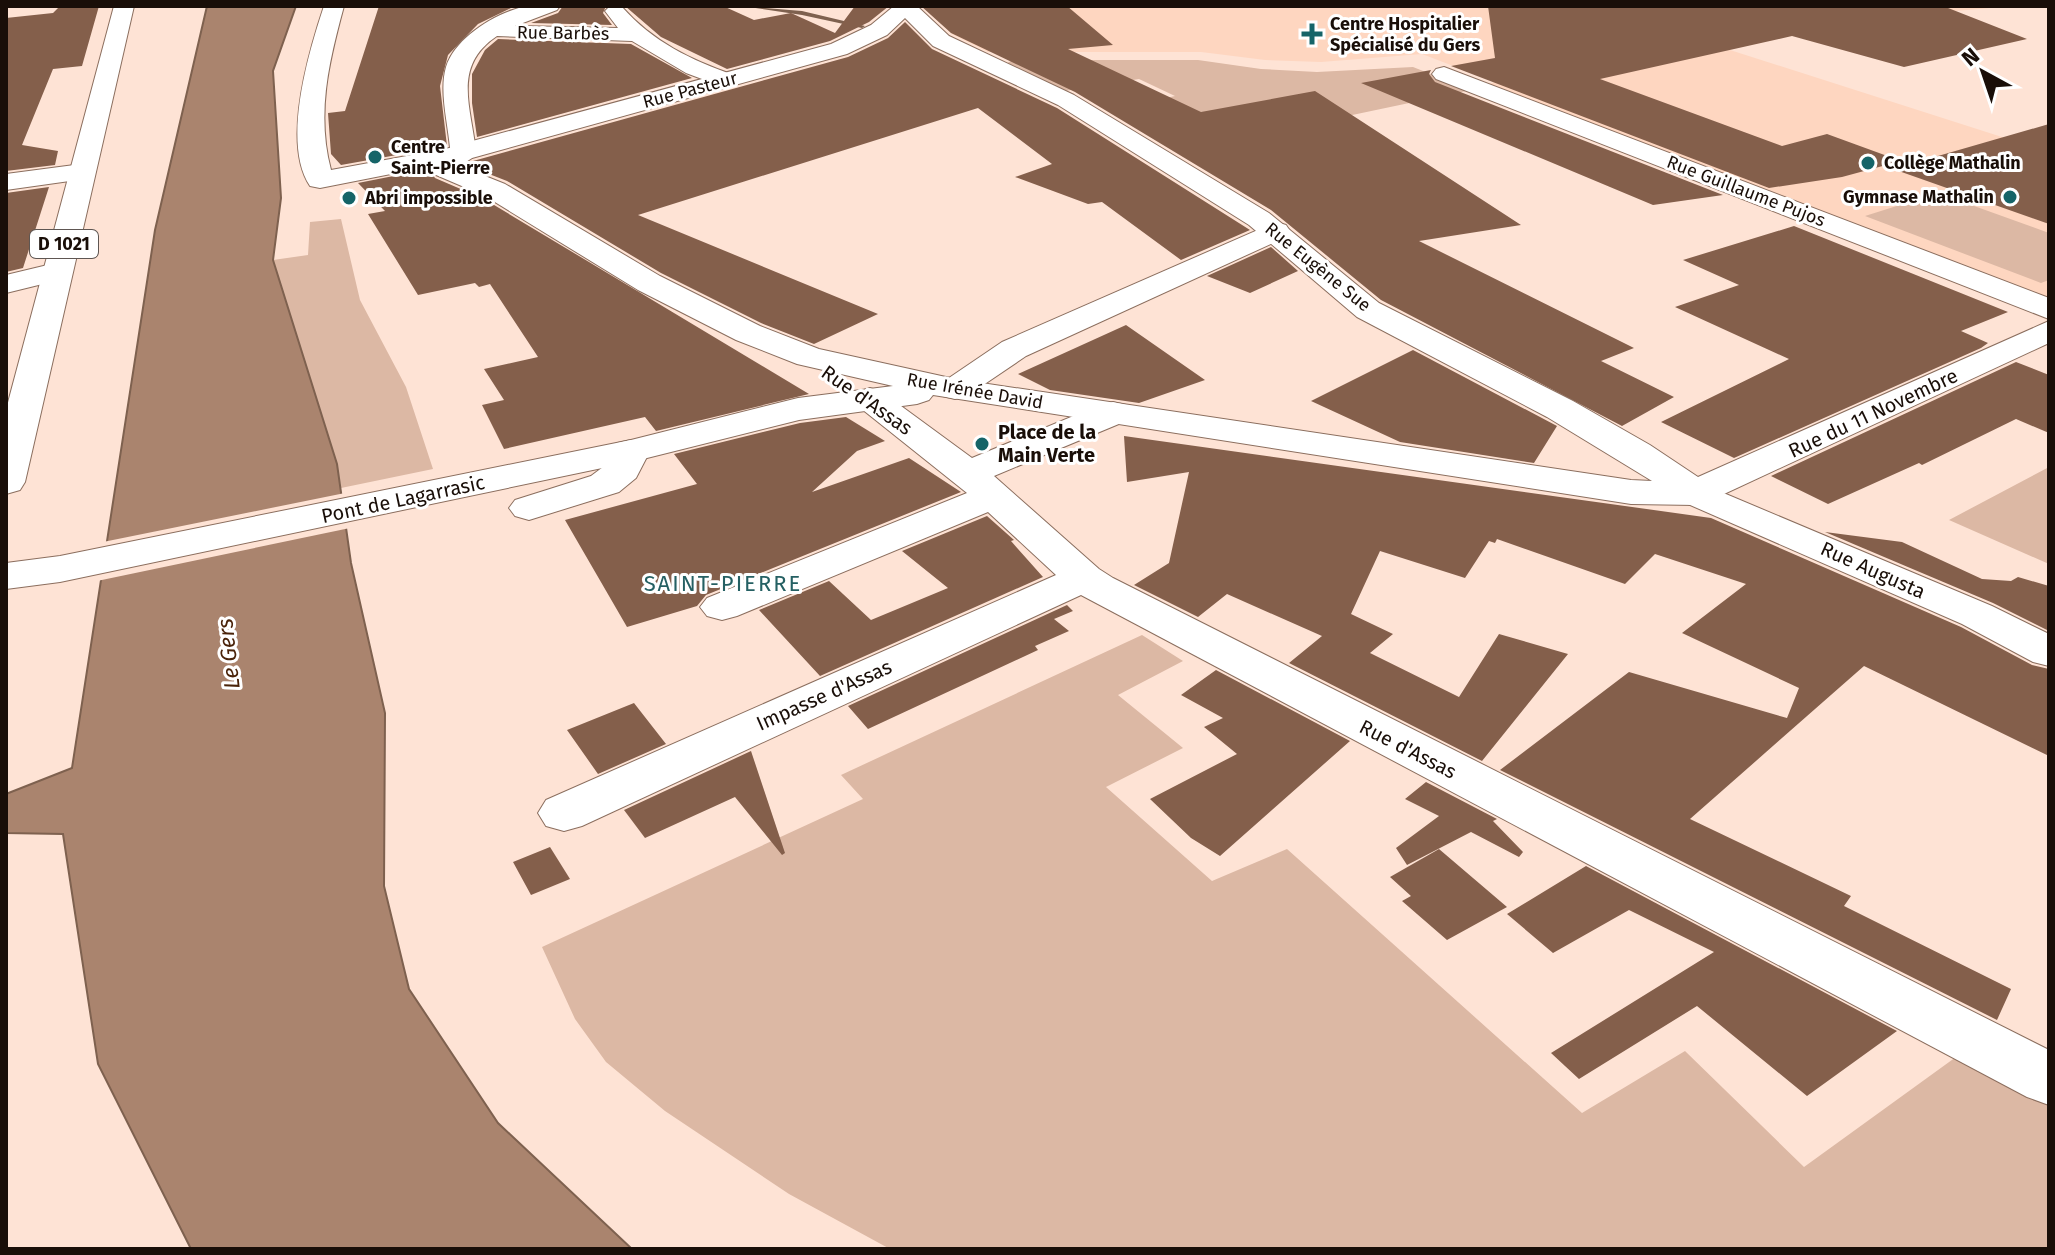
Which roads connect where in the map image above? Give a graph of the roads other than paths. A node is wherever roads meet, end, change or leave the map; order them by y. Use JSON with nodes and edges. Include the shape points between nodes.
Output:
{"nodes":[{"id":1,"x":124,"y":6,"type":"edge"},
{"id":2,"x":334,"y":6,"type":"edge"},
{"id":3,"x":612,"y":6,"type":"edge"},
{"id":4,"x":906,"y":6,"type":"edge"},
{"id":5,"x":556,"y":8,"type":"edge"},
{"id":6,"x":491,"y":32,"type":"junction"},
{"id":7,"x":634,"y":35,"type":"junction"},
{"id":8,"x":941,"y":41,"type":"junction"},
{"id":9,"x":839,"y":49,"type":"junction"},
{"id":10,"x":1444,"y":74,"type":"dead end"},
{"id":11,"x":726,"y":80,"type":"junction"},
{"id":12,"x":459,"y":153,"type":"junction"},
{"id":13,"x":82,"y":172,"type":"junction"},
{"id":14,"x":6,"y":182,"type":"edge"},
{"id":15,"x":1276,"y":231,"type":"junction"},
{"id":16,"x":56,"y":272,"type":"junction"},
{"id":17,"x":6,"y":284,"type":"edge"},
{"id":18,"x":2049,"y":309,"type":"edge"},
{"id":19,"x":2049,"y":331,"type":"edge"},
{"id":20,"x":816,"y":366,"type":"junction"},
{"id":21,"x":955,"y":389,"type":"junction"},
{"id":22,"x":870,"y":399,"type":"junction"},
{"id":23,"x":798,"y":409,"type":"junction"},
{"id":24,"x":1113,"y":413,"type":"junction"},
{"id":25,"x":1595,"y":429,"type":"junction"},
{"id":26,"x":631,"y":451,"type":"junction"},
{"id":27,"x":6,"y":482,"type":"edge"},
{"id":28,"x":981,"y":485,"type":"junction"},
{"id":29,"x":1574,"y":485,"type":"junction"},
{"id":30,"x":1695,"y":493,"type":"junction"},
{"id":31,"x":529,"y":508,"type":"dead end"},
{"id":32,"x":6,"y":576,"type":"edge"},
{"id":33,"x":1084,"y":578,"type":"junction"},
{"id":34,"x":722,"y":607,"type":"dead end"},
{"id":35,"x":2049,"y":652,"type":"edge"},
{"id":36,"x":564,"y":813,"type":"dead end"},
{"id":37,"x":2049,"y":1079,"type":"edge"}],
"edges":[{"from":1,"to":13,"type":"main road","number":"D 1021"},
{"from":2,"to":12,"type":"main road","name":"Rue Pasteur","via":[[312,86],[312,154],[320,180]]},
{"from":3,"to":7,"type":"main road"},
{"from":4,"to":8,"type":"main road","name":"Rue Eugène Sue"},
{"from":4,"to":9,"type":"main road","name":"Rue Pasteur","via":[[879,30]]},
{"from":5,"to":6,"type":"main road","name":"Rue Barbès","via":[[515,17]]},
{"from":6,"to":7,"type":"main road","name":"Rue Barbès"},
{"from":6,"to":12,"type":"main road","name":"Rue Barbès","via":[[458,65]]},
{"from":7,"to":11,"type":"main road","via":[[655,50]]},
{"from":8,"to":9,"type":"main road","name":"Rue Eugène Sue","via":[[903,36]]},
{"from":8,"to":15,"type":"main road","name":"Rue Eugène Sue","via":[[1066,100]]},
{"from":9,"to":11,"type":"main road","name":"Rue Pasteur"},
{"from":10,"to":18,"type":"main road","name":"Rue Guillaume Pujos"},
{"from":11,"to":12,"type":"main road","name":"Rue Pasteur"},
{"from":12,"to":20,"type":"main road","name":"Rue Irénée David","via":[[446,163],[452,174],[495,190],[649,283]]},
{"from":13,"to":14,"type":"main road"},
{"from":13,"to":16,"type":"main road","number":"D 1021"},
{"from":15,"to":21,"type":"main road","via":[[1014,349]]},
{"from":15,"to":25,"type":"main road","name":"Rue Eugène Sue","via":[[1368,310]]},
{"from":16,"to":17,"type":"main road"},
{"from":16,"to":27,"type":"main road","number":"D 1021"},
{"from":19,"to":30,"type":"main road","name":"Rue du 11 Novembre"},
{"from":20,"to":21,"type":"main road","name":"Rue Irénée David"},
{"from":20,"to":22,"type":"main road","name":"Rue d'Assas"},
{"from":20,"to":23,"type":"main road","name":"Pont de Lagarrasic","via":[[826,386],[819,397]]},
{"from":21,"to":22,"type":"main road","name":"Pont de Lagarrasic"},
{"from":21,"to":24,"type":"main road","name":"Rue Irénée David"},
{"from":22,"to":23,"type":"main road","name":"Pont de Lagarrasic"},
{"from":22,"to":28,"type":"main road","name":"Rue d'Assas"},
{"from":23,"to":26,"type":"main road","name":"Pont de Lagarrasic"},
{"from":24,"to":28,"type":"main road"},
{"from":24,"to":29,"type":"main road","name":"Rue Irénée David"},
{"from":25,"to":29,"type":"main road","via":[[1597,459]]},
{"from":25,"to":30,"type":"main road","name":"Rue Eugène Sue"},
{"from":26,"to":31,"type":"main road","via":[[623,470],[605,484]]},
{"from":26,"to":32,"type":"main road","name":"Pont de Lagarrasic"},
{"from":28,"to":33,"type":"main road","name":"Rue d'Assas"},
{"from":28,"to":34,"type":"main road"},
{"from":29,"to":30,"type":"main road","name":"Rue Irénée David"},
{"from":30,"to":35,"type":"main road","name":"Rue Augusta","via":[[1977,615]]},
{"from":33,"to":36,"type":"main road","name":"Impasse d'Assas"},
{"from":33,"to":37,"type":"main road","name":"Rue d'Assas"}]}
